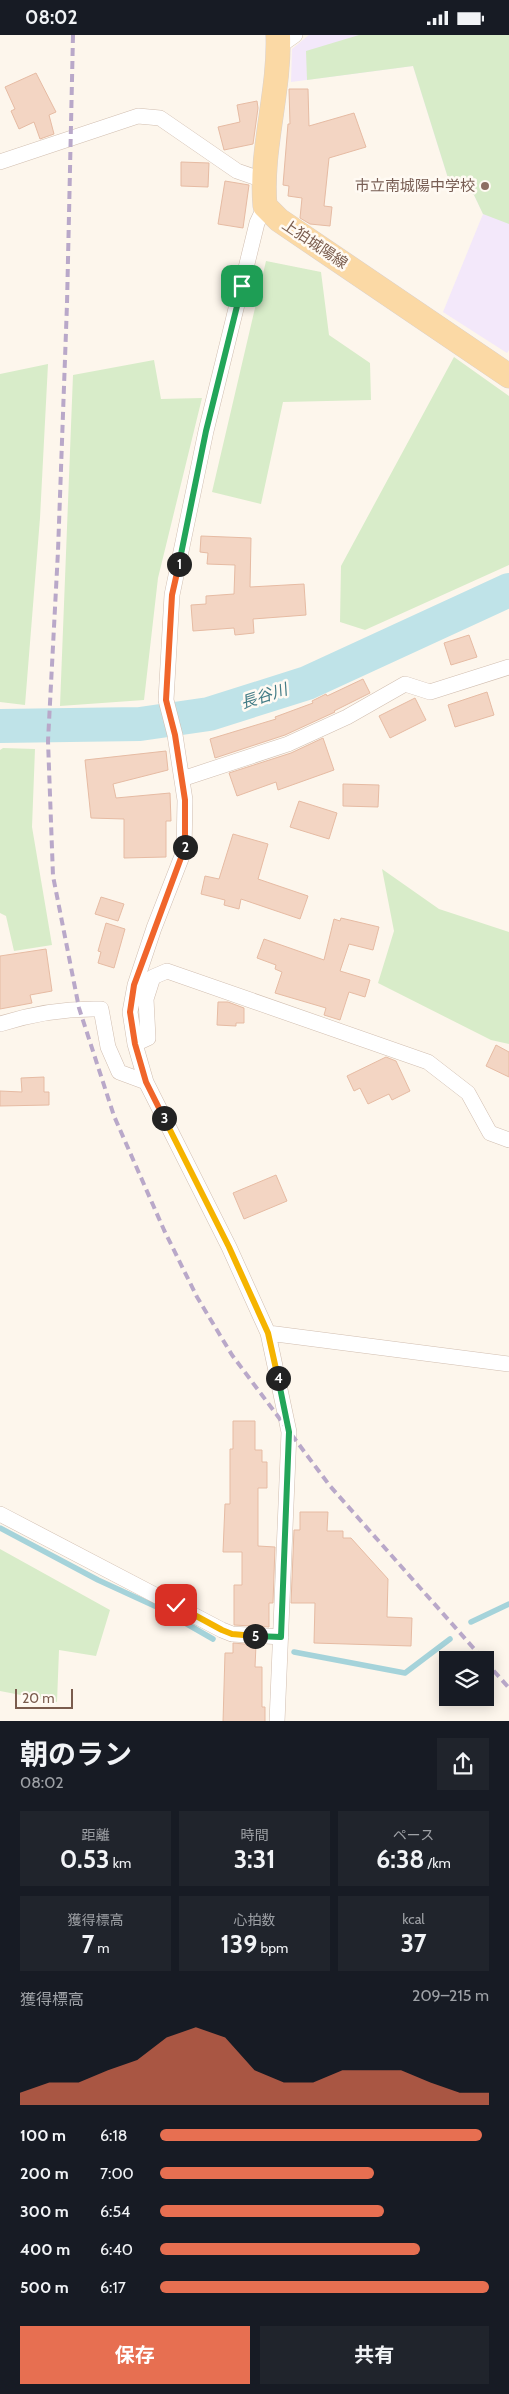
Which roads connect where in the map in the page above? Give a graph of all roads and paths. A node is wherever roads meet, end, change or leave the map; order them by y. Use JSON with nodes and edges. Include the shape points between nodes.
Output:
{"nodes":[{"id":1,"x":284,"y":39,"type":"edge"},
{"id":2,"x":0,"y":162,"type":"edge"},
{"id":3,"x":263,"y":180,"type":"junction"},
{"id":4,"x":265,"y":206,"type":"junction"},
{"id":5,"x":509,"y":377,"type":"edge"},
{"id":6,"x":509,"y":667,"type":"edge"},
{"id":7,"x":182,"y":779,"type":"junction"},
{"id":8,"x":0,"y":1024,"type":"edge"},
{"id":9,"x":135,"y":1044,"type":"junction"},
{"id":10,"x":146,"y":1082,"type":"junction"},
{"id":11,"x":509,"y":1140,"type":"edge"},
{"id":12,"x":268,"y":1333,"type":"junction"},
{"id":13,"x":509,"y":1364,"type":"edge"},
{"id":14,"x":0,"y":1514,"type":"edge"},
{"id":15,"x":281,"y":1637,"type":"junction"},
{"id":16,"x":277,"y":1721,"type":"edge"}],
"edges":[{"from":1,"to":3,"type":"main road"},
{"from":2,"to":3,"type":"street","via":[[138,116],[160,118],[237,171]]},
{"from":3,"to":4,"type":"main road"},
{"from":4,"to":5,"type":"main road","name":"上狛城陽線","via":[[279,220]]},
{"from":4,"to":7,"type":"street","via":[[257,223],[206,431],[174,586],[166,700]]},
{"from":6,"to":7,"type":"street","via":[[430,692],[405,684],[347,717],[288,744]]},
{"from":7,"to":9,"type":"street","via":[[184,851],[134,985],[130,1012]]},
{"from":8,"to":10,"type":"street","via":[[29,1014],[101,1009],[108,1047],[119,1072]]},
{"from":9,"to":10,"type":"street"},
{"from":9,"to":11,"type":"street","via":[[148,1038],[146,999],[153,977],[167,971],[428,1062],[468,1093],[490,1133]]},
{"from":10,"to":12,"type":"street","via":[[229,1247]]},
{"from":12,"to":13,"type":"street"},
{"from":12,"to":15,"type":"street","via":[[289,1432]]},
{"from":14,"to":15,"type":"street","via":[[222,1630],[232,1634]]},
{"from":15,"to":16,"type":"street"}]}
